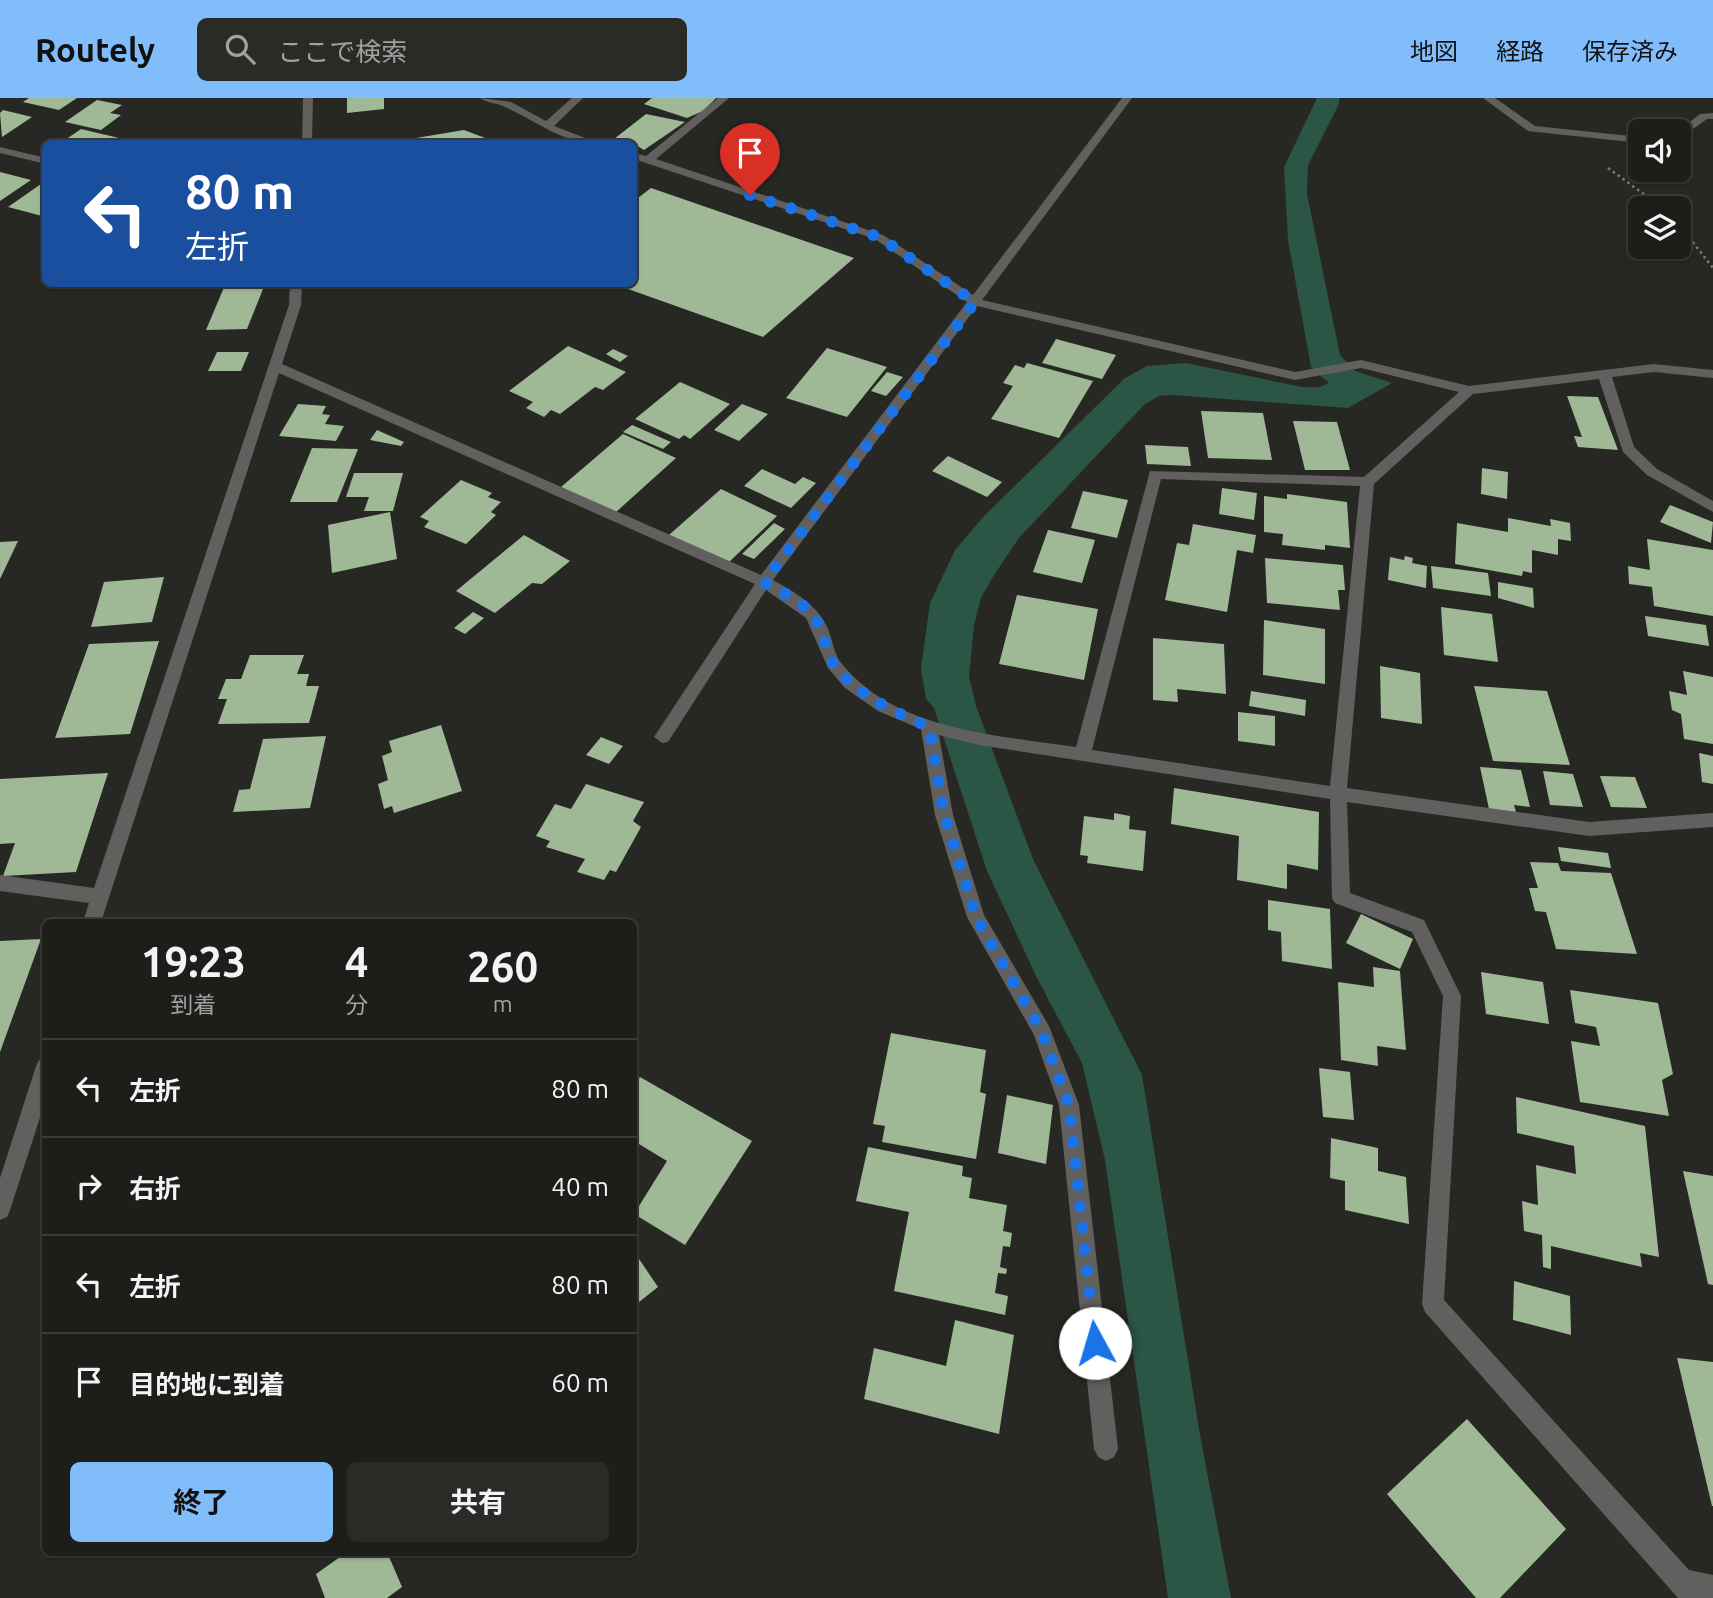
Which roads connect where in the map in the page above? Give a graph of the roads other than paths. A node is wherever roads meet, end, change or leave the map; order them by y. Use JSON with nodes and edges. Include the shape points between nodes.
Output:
{"nodes":[{"id":1,"x":308,"y":98,"type":"edge"},
{"id":2,"x":485,"y":98,"type":"edge"},
{"id":3,"x":578,"y":98,"type":"edge"},
{"id":4,"x":724,"y":98,"type":"edge"},
{"id":5,"x":1127,"y":98,"type":"edge"},
{"id":6,"x":1488,"y":98,"type":"edge"},
{"id":7,"x":1713,"y":116,"type":"edge"},
{"id":8,"x":547,"y":126,"type":"junction"},
{"id":9,"x":1691,"y":126,"type":"edge"},
{"id":10,"x":1628,"y":139,"type":"edge"},
{"id":11,"x":307,"y":140,"type":"edge"},
{"id":12,"x":585,"y":140,"type":"edge"},
{"id":13,"x":0,"y":150,"type":"edge"},
{"id":14,"x":637,"y":157,"type":"edge"},
{"id":15,"x":42,"y":160,"type":"edge"},
{"id":16,"x":647,"y":161,"type":"junction"},
{"id":17,"x":296,"y":287,"type":"edge"},
{"id":18,"x":975,"y":302,"type":"junction"},
{"id":19,"x":273,"y":365,"type":"junction"},
{"id":20,"x":1604,"y":374,"type":"junction"},
{"id":21,"x":1713,"y":374,"type":"edge"},
{"id":22,"x":1469,"y":390,"type":"junction"},
{"id":23,"x":1367,"y":482,"type":"junction"},
{"id":24,"x":1713,"y":507,"type":"edge"},
{"id":25,"x":764,"y":582,"type":"junction"},
{"id":26,"x":929,"y":727,"type":"junction"},
{"id":27,"x":662,"y":737,"type":"dead end"},
{"id":28,"x":1082,"y":755,"type":"junction"},
{"id":29,"x":1338,"y":796,"type":"junction"},
{"id":30,"x":1713,"y":820,"type":"edge"},
{"id":31,"x":0,"y":883,"type":"edge"},
{"id":32,"x":101,"y":897,"type":"junction"},
{"id":33,"x":93,"y":919,"type":"edge"},
{"id":34,"x":42,"y":1079,"type":"edge"},
{"id":35,"x":0,"y":1210,"type":"edge"},
{"id":36,"x":1106,"y":1449,"type":"dead end"},
{"id":37,"x":1713,"y":1587,"type":"edge"},
{"id":38,"x":1687,"y":1590,"type":"edge"}],
"edges":[{"from":1,"to":11,"type":"street"},
{"from":2,"to":8,"type":"street","via":[[507,104]]},
{"from":3,"to":8,"type":"street"},
{"from":4,"to":16,"type":"street"},
{"from":5,"to":18,"type":"street"},
{"from":6,"to":10,"type":"street","via":[[1532,130]]},
{"from":7,"to":9,"type":"street","via":[[1704,116]]},
{"from":8,"to":12,"type":"street"},
{"from":13,"to":15,"type":"street"},
{"from":14,"to":16,"type":"street"},
{"from":16,"to":18,"type":"street","via":[[879,237]]},
{"from":17,"to":19,"type":"street","via":[[295,305]]},
{"from":18,"to":22,"type":"street","via":[[1295,376],[1361,363]]},
{"from":18,"to":25,"type":"street"},
{"from":19,"to":25,"type":"street"},
{"from":19,"to":32,"type":"street"},
{"from":20,"to":21,"type":"street","via":[[1654,368]]},
{"from":20,"to":22,"type":"street"},
{"from":20,"to":24,"type":"street","via":[[1628,449],[1652,472]]},
{"from":22,"to":23,"type":"street"},
{"from":23,"to":28,"type":"street","via":[[1155,474]]},
{"from":23,"to":29,"type":"street"},
{"from":25,"to":26,"type":"street","via":[[815,619],[835,667],[854,687]]},
{"from":25,"to":27,"type":"street"},
{"from":26,"to":28,"type":"street"},
{"from":26,"to":36,"type":"street","via":[[944,814],[976,917],[1042,1032],[1069,1105]]},
{"from":28,"to":29,"type":"street"},
{"from":29,"to":30,"type":"street","via":[[1589,829]]},
{"from":29,"to":38,"type":"street","via":[[1341,898],[1418,926],[1452,996],[1433,1304]]},
{"from":31,"to":32,"type":"street"},
{"from":32,"to":33,"type":"street"},
{"from":34,"to":35,"type":"street"},
{"from":37,"to":38,"type":"street"}]}
